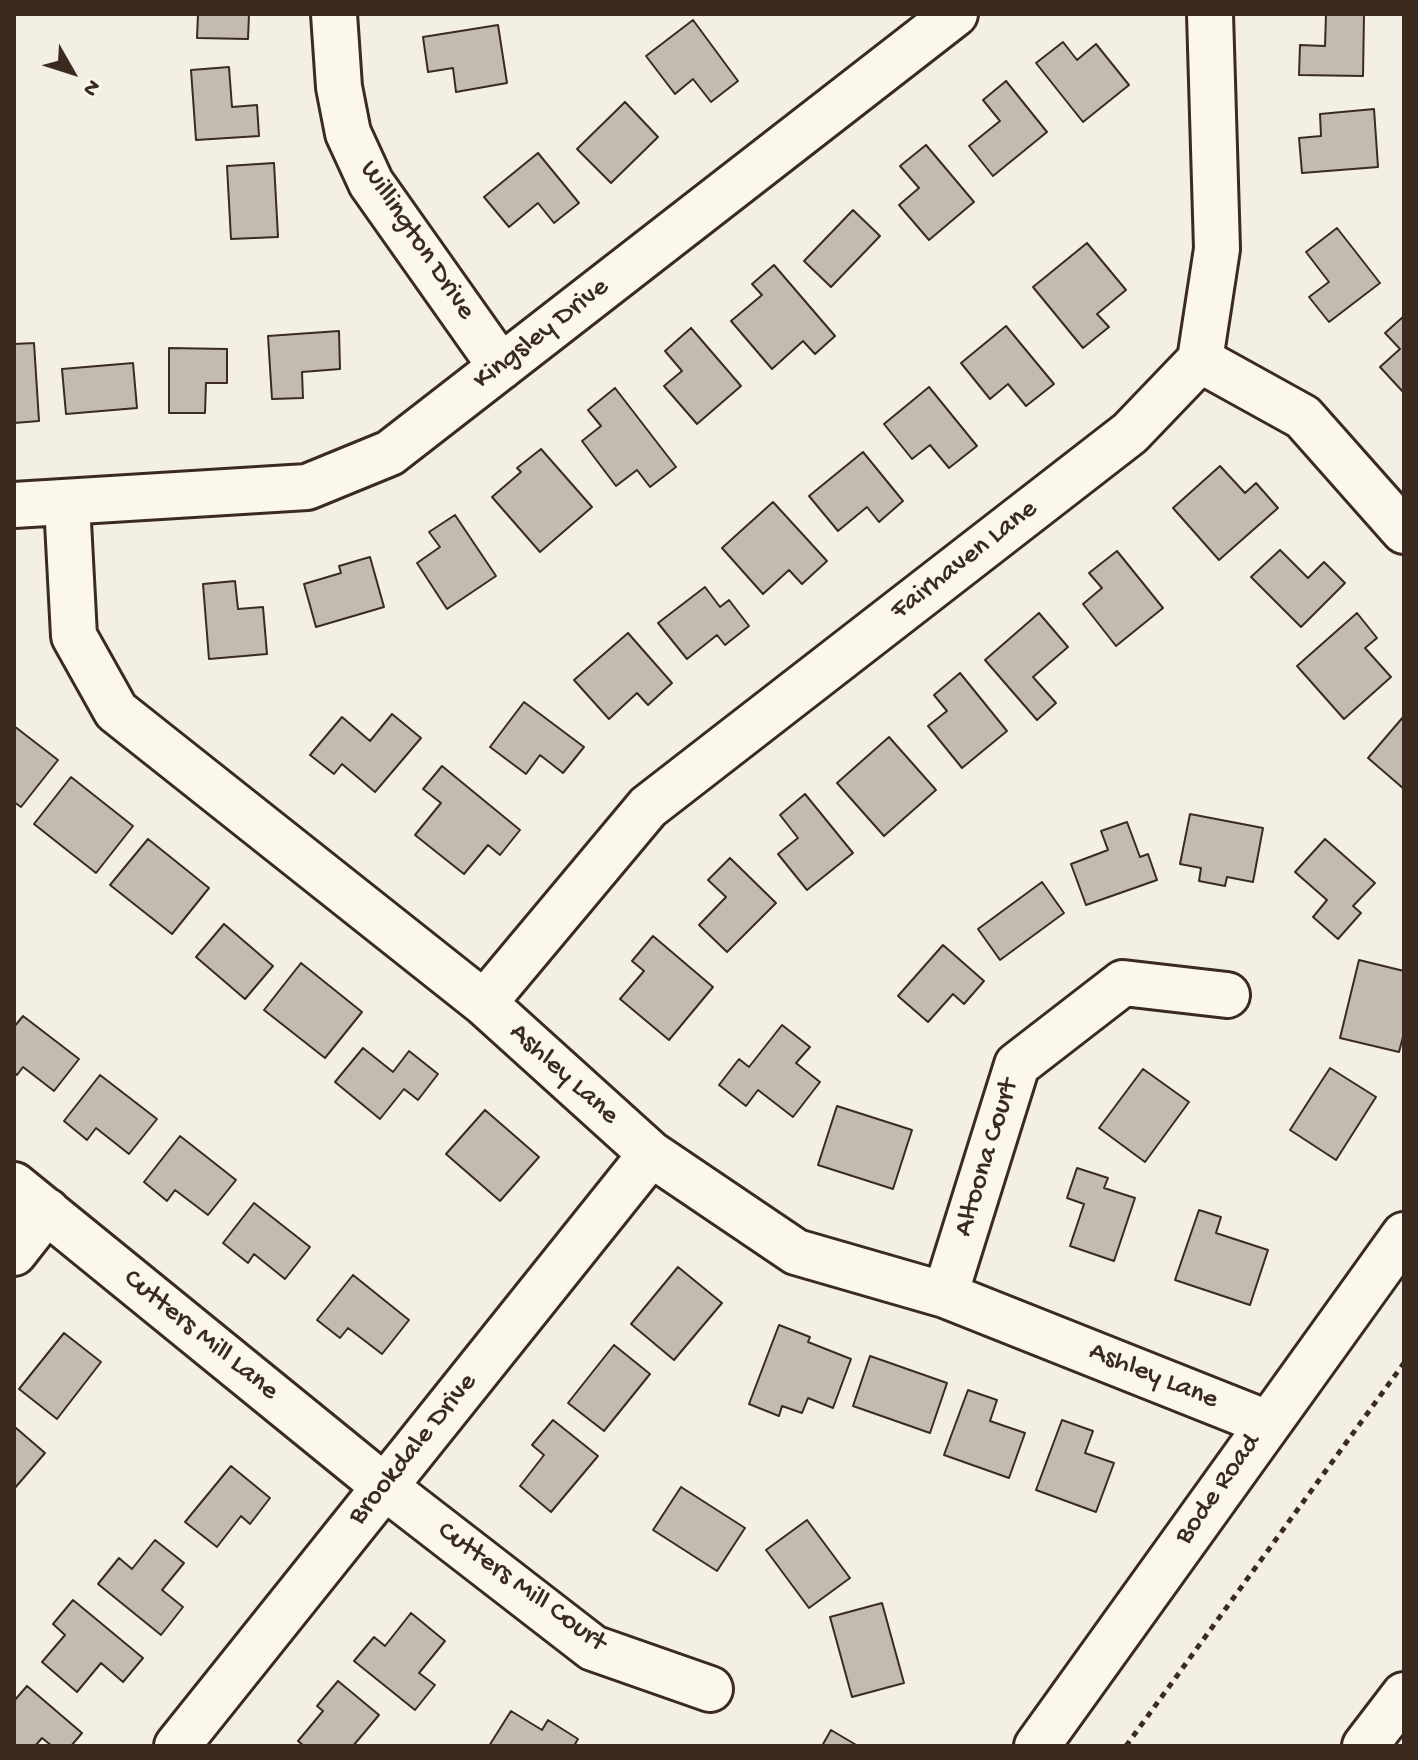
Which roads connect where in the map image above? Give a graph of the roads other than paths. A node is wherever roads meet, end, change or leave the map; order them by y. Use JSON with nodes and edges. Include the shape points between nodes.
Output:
{"nodes":[{"id":1,"x":334,"y":14,"type":"edge"},
{"id":2,"x":955,"y":14,"type":"edge"},
{"id":3,"x":1210,"y":14,"type":"edge"},
{"id":4,"x":1200,"y":360,"type":"junction"},
{"id":5,"x":501,"y":367,"type":"junction"},
{"id":6,"x":67,"y":503,"type":"junction"},
{"id":7,"x":14,"y":505,"type":"edge"},
{"id":8,"x":1404,"y":531,"type":"edge"},
{"id":9,"x":1227,"y":995,"type":"dead end"},
{"id":10,"x":484,"y":1003,"type":"junction"},
{"id":11,"x":651,"y":1154,"type":"junction"},
{"id":12,"x":31,"y":1198,"type":"edge"},
{"id":13,"x":1404,"y":1235,"type":"edge"},
{"id":14,"x":14,"y":1253,"type":"edge"},
{"id":15,"x":945,"y":1295,"type":"junction"},
{"id":16,"x":1267,"y":1423,"type":"junction"},
{"id":17,"x":385,"y":1487,"type":"junction"},
{"id":18,"x":710,"y":1689,"type":"dead end"},
{"id":19,"x":1404,"y":1695,"type":"edge"},
{"id":20,"x":177,"y":1746,"type":"edge"},
{"id":21,"x":1037,"y":1746,"type":"edge"},
{"id":22,"x":1365,"y":1746,"type":"edge"}],
"edges":[{"from":1,"to":5,"type":"street","name":"Willington Drive","via":[[348,133],[371,183]]},
{"from":2,"to":5,"type":"street","name":"Kingsley Drive"},
{"from":3,"to":4,"type":"street","via":[[1217,249]]},
{"from":4,"to":8,"type":"street","via":[[1303,417]]},
{"from":4,"to":10,"type":"street","name":"Fairhaven Lane","via":[[1130,433],[648,807]]},
{"from":5,"to":6,"type":"street","name":"Kingsley Drive","via":[[390,453],[307,487]]},
{"from":6,"to":7,"type":"street","name":"Kingsley Drive"},
{"from":6,"to":10,"type":"street","name":"Ashley Lane","via":[[74,636],[116,711]]},
{"from":9,"to":15,"type":"street","name":"Altoona Court","via":[[1123,983],[1017,1065]]},
{"from":10,"to":11,"type":"street","name":"Ashley Lane"},
{"from":11,"to":15,"type":"street","name":"Ashley Lane","via":[[796,1252]]},
{"from":11,"to":17,"type":"street","name":"Brookdale Drive"},
{"from":12,"to":14,"type":"street"},
{"from":12,"to":17,"type":"street","name":"Cutters Mill Lane"},
{"from":13,"to":16,"type":"street","name":"Bode Road"},
{"from":15,"to":16,"type":"street","name":"Ashley Lane"},
{"from":16,"to":21,"type":"street","name":"Bode Road"},
{"from":17,"to":18,"type":"street","name":"Cutters Mill Court","via":[[593,1648]]},
{"from":17,"to":20,"type":"street","name":"Brookdale Drive"},
{"from":19,"to":22,"type":"street"}]}
